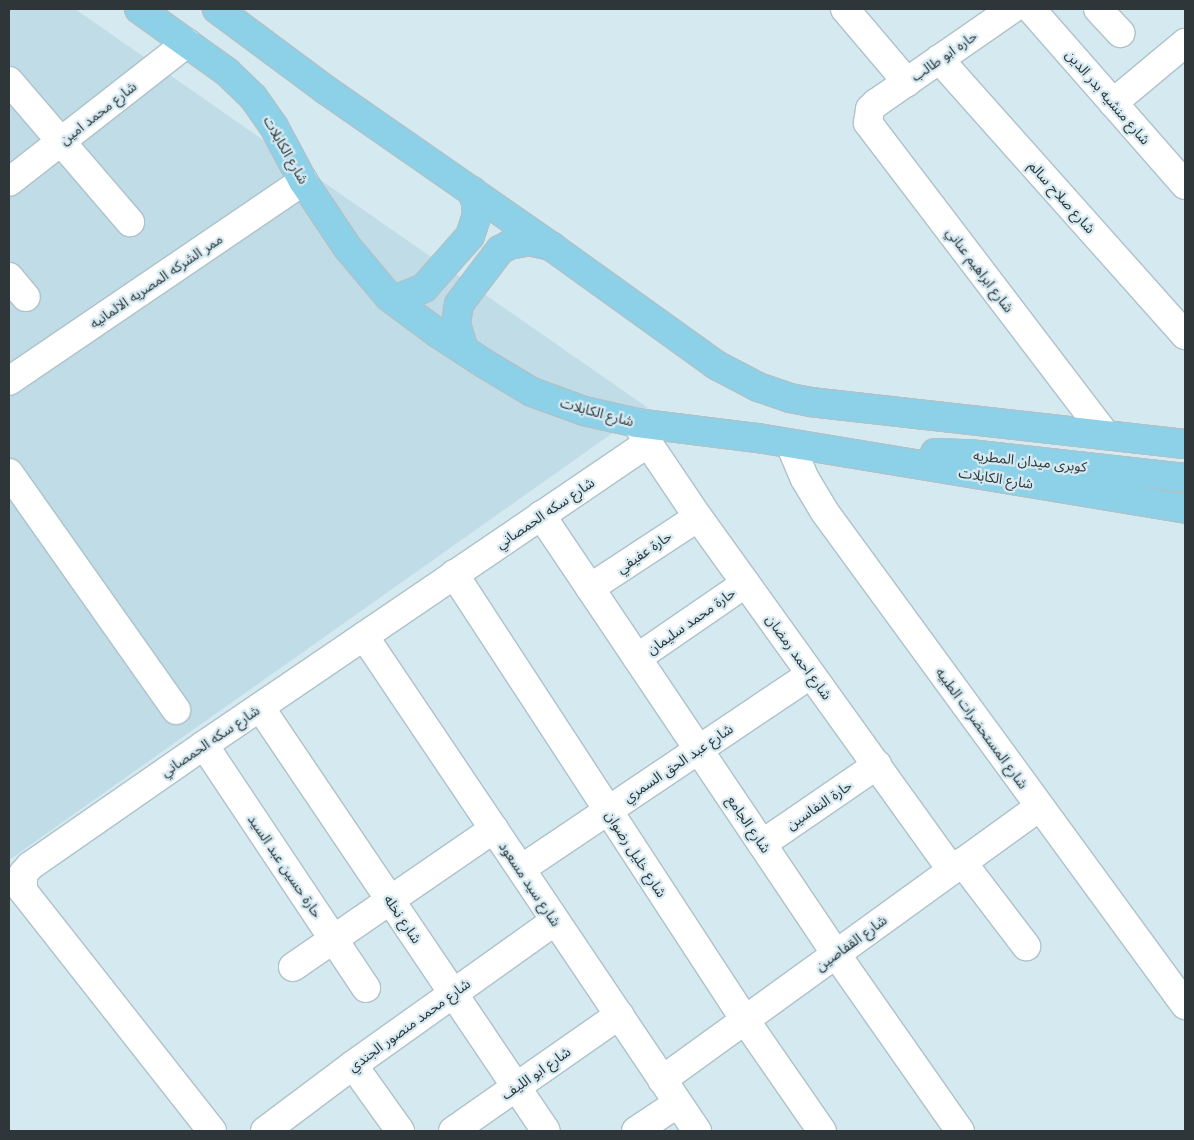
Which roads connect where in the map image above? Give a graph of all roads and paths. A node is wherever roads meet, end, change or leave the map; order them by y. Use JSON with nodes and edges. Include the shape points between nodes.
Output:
{"nodes":[{"id":1,"x":139,"y":9,"type":"edge"},
{"id":2,"x":216,"y":9,"type":"edge"},
{"id":3,"x":1012,"y":9,"type":"edge"},
{"id":4,"x":1031,"y":9,"type":"edge"},
{"id":5,"x":1098,"y":9,"type":"edge"},
{"id":6,"x":855,"y":12,"type":"edge"},
{"id":7,"x":1120,"y":33,"type":"dead end"},
{"id":8,"x":187,"y":43,"type":"junction"},
{"id":9,"x":1185,"y":43,"type":"edge"},
{"id":10,"x":939,"y":59,"type":"junction"},
{"id":11,"x":9,"y":81,"type":"edge"},
{"id":12,"x":906,"y":82,"type":"junction"},
{"id":13,"x":876,"y":103,"type":"joint"},
{"id":14,"x":1113,"y":103,"type":"junction"},
{"id":15,"x":62,"y":141,"type":"junction"},
{"id":16,"x":1181,"y":172,"type":"edge"},
{"id":17,"x":303,"y":181,"type":"junction"},
{"id":18,"x":9,"y":182,"type":"edge"},
{"id":19,"x":472,"y":191,"type":"junction"},
{"id":20,"x":130,"y":222,"type":"dead end"},
{"id":21,"x":552,"y":247,"type":"junction"},
{"id":22,"x":389,"y":297,"type":"junction"},
{"id":23,"x":1185,"y":335,"type":"edge"},
{"id":24,"x":464,"y":350,"type":"junction"},
{"id":25,"x":9,"y":381,"type":"edge"},
{"id":26,"x":643,"y":433,"type":"junction"},
{"id":27,"x":1106,"y":435,"type":"junction"},
{"id":28,"x":790,"y":444,"type":"junction"},
{"id":29,"x":1185,"y":444,"type":"edge"},
{"id":30,"x":843,"y":453,"type":"junction"},
{"id":31,"x":9,"y":474,"type":"edge"},
{"id":32,"x":1185,"y":478,"type":"edge"},
{"id":33,"x":1185,"y":509,"type":"edge"},
{"id":34,"x":541,"y":515,"type":"junction"},
{"id":35,"x":698,"y":517,"type":"junction"},
{"id":36,"x":454,"y":574,"type":"junction"},
{"id":37,"x":746,"y":583,"type":"junction"},
{"id":38,"x":590,"y":588,"type":"junction"},
{"id":39,"x":364,"y":636,"type":"junction"},
{"id":40,"x":637,"y":658,"type":"junction"},
{"id":41,"x":811,"y":674,"type":"junction"},
{"id":42,"x":260,"y":707,"type":"junction"},
{"id":43,"x":176,"y":710,"type":"dead end"},
{"id":44,"x":204,"y":745,"type":"junction"},
{"id":45,"x":698,"y":750,"type":"junction"},
{"id":46,"x":876,"y":765,"type":"junction"},
{"id":47,"x":1039,"y":807,"type":"junction"},
{"id":48,"x":608,"y":810,"type":"junction"},
{"id":49,"x":494,"y":830,"type":"junction"},
{"id":50,"x":762,"y":844,"type":"junction"},
{"id":51,"x":957,"y":866,"type":"junction"},
{"id":52,"x":521,"y":869,"type":"junction"},
{"id":53,"x":391,"y":900,"type":"junction"},
{"id":54,"x":555,"y":921,"type":"junction"},
{"id":55,"x":334,"y":939,"type":"junction"},
{"id":56,"x":1026,"y":946,"type":"dead end"},
{"id":57,"x":836,"y":954,"type":"junction"},
{"id":58,"x":293,"y":967,"type":"dead end"},
{"id":59,"x":366,"y":988,"type":"dead end"},
{"id":60,"x":453,"y":994,"type":"junction"},
{"id":61,"x":1185,"y":1005,"type":"edge"},
{"id":62,"x":619,"y":1015,"type":"junction"},
{"id":63,"x":745,"y":1020,"type":"junction"},
{"id":64,"x":353,"y":1065,"type":"junction"},
{"id":65,"x":662,"y":1080,"type":"junction"},
{"id":66,"x":516,"y":1086,"type":"junction"},
{"id":67,"x":678,"y":1103,"type":"junction"},
{"id":68,"x":212,"y":1131,"type":"edge"},
{"id":69,"x":265,"y":1131,"type":"edge"},
{"id":70,"x":400,"y":1131,"type":"edge"},
{"id":71,"x":453,"y":1131,"type":"edge"},
{"id":72,"x":546,"y":1131,"type":"edge"},
{"id":73,"x":636,"y":1131,"type":"edge"},
{"id":74,"x":697,"y":1131,"type":"edge"},
{"id":75,"x":822,"y":1131,"type":"edge"},
{"id":76,"x":960,"y":1131,"type":"edge"}],
"edges":[{"from":1,"to":8,"type":"main road","name":"شارع الكابلات"},
{"from":2,"to":19,"type":"main road"},
{"from":3,"to":10,"type":"street","name":"حاره ابو طالب"},
{"from":4,"to":14,"type":"street","name":"شارع منشيه بدر الدين"},
{"from":5,"to":7,"type":"street"},
{"from":6,"to":12,"type":"street"},
{"from":8,"to":15,"type":"street","name":"شارع محمد امين"},
{"from":8,"to":17,"type":"main road","name":"شارع الكابلات","via":[[227,72],[253,97],[274,127]]},
{"from":9,"to":14,"type":"street"},
{"from":10,"to":12,"type":"street","name":"حاره ابو طالب"},
{"from":10,"to":23,"type":"street","name":"شارع صلاح سالم"},
{"from":11,"to":15,"type":"street"},
{"from":12,"to":13,"type":"street","name":"حاره ابو طالب"},
{"from":13,"to":27,"type":"street","name":"شارع ابراهيم عناني","via":[[870,109],[868,123]]},
{"from":14,"to":16,"type":"street","name":"شارع منشيه بدر الدين"},
{"from":15,"to":18,"type":"street","name":"شارع محمد امين"},
{"from":15,"to":20,"type":"street"},
{"from":17,"to":22,"type":"main road","name":"شارع الكابلات","via":[[347,247]]},
{"from":17,"to":25,"type":"street","name":"ممر الشركه المصريه الالمانيه"},
{"from":19,"to":21,"type":"main road"},
{"from":19,"to":22,"type":"main road","via":[[477,215],[470,236],[424,288]]},
{"from":21,"to":24,"type":"main road","via":[[530,241],[508,244],[500,250],[459,304],[456,323]]},
{"from":21,"to":27,"type":"main road","via":[[716,365],[782,396],[810,402]]},
{"from":22,"to":24,"type":"main road","name":"شارع الكابلات"},
{"from":24,"to":26,"type":"main road","name":"شارع الكابلات","via":[[532,392]]},
{"from":26,"to":28,"type":"main road","name":"شارع الكابلات","via":[[692,428]]},
{"from":26,"to":34,"type":"street","name":"شارع سكه الحمصاني"},
{"from":26,"to":35,"type":"street","name":"شارع احمد رمضان"},
{"from":27,"to":29,"type":"main road"},
{"from":28,"to":30,"type":"main road","name":"شارع الكابلات"},
{"from":28,"to":47,"type":"street","name":"شارع المستحضرات الطبيه","via":[[804,480],[824,511]]},
{"from":30,"to":32,"type":"main road","name":"كوبرى ميدان المطريه","via":[[969,454]]},
{"from":30,"to":33,"type":"main road","name":"شارع الكابلات"},
{"from":31,"to":43,"type":"street"},
{"from":34,"to":36,"type":"street","name":"شارع سكه الحمصاني"},
{"from":34,"to":38,"type":"street","name":"شارع الجامع"},
{"from":35,"to":37,"type":"street","name":"شارع احمد رمضان"},
{"from":35,"to":38,"type":"street","name":"حارة عفيفي"},
{"from":36,"to":39,"type":"street","name":"شارع سكه الحمصاني"},
{"from":36,"to":48,"type":"street","name":"شارع خليل رضوان"},
{"from":37,"to":40,"type":"street","name":"حارة محمد سليمان"},
{"from":37,"to":41,"type":"street","name":"شارع احمد رمضان"},
{"from":38,"to":40,"type":"street","name":"شارع الجامع"},
{"from":39,"to":42,"type":"street","name":"شارع سكه الحمصاني"},
{"from":39,"to":49,"type":"street","name":"شارع سيد مسعود"},
{"from":40,"to":45,"type":"street","name":"شارع الجامع"},
{"from":41,"to":45,"type":"street","name":"شارع عبد الحق السمري"},
{"from":41,"to":46,"type":"street","name":"شارع احمد رمضان"},
{"from":42,"to":44,"type":"street","name":"شارع سكه الحمصاني"},
{"from":42,"to":53,"type":"street","name":"شارع نخله"},
{"from":44,"to":55,"type":"street","name":"حارة حسين عبد السيد"},
{"from":44,"to":68,"type":"street","name":"شارع سكه الحمصاني","via":[[30,866],[21,880],[23,891]]},
{"from":45,"to":48,"type":"street","name":"شارع عبد الحق السمري"},
{"from":45,"to":50,"type":"street","name":"شارع الجامع"},
{"from":46,"to":50,"type":"street","name":"حارة النفاسين"},
{"from":46,"to":51,"type":"street","name":"شارع احمد رمضان"},
{"from":47,"to":51,"type":"street","name":"شارع القفاصين"},
{"from":47,"to":61,"type":"street","name":"شارع المستحضرات الطبيه"},
{"from":48,"to":52,"type":"street","name":"شارع عبد الحق السمري"},
{"from":48,"to":63,"type":"street","name":"شارع خليل رضوان"},
{"from":49,"to":52,"type":"street","name":"شارع سيد مسعود"},
{"from":49,"to":53,"type":"street"},
{"from":50,"to":57,"type":"street","name":"شارع الجامع"},
{"from":51,"to":56,"type":"street","name":"شارع احمد رمضان"},
{"from":51,"to":57,"type":"street","name":"شارع القفاصين"},
{"from":52,"to":54,"type":"street","name":"شارع سيد مسعود"},
{"from":53,"to":55,"type":"street"},
{"from":53,"to":60,"type":"street","name":"شارع نخله"},
{"from":54,"to":60,"type":"street","name":"شارع محمد منصور الجندي"},
{"from":54,"to":62,"type":"street","name":"شارع سيد مسعود"},
{"from":55,"to":58,"type":"street"},
{"from":55,"to":59,"type":"street","name":"حارة حسين عبد السيد"},
{"from":57,"to":63,"type":"street","name":"شارع القفاصين"},
{"from":57,"to":76,"type":"street","name":"شارع الجامع"},
{"from":60,"to":64,"type":"street","name":"شارع محمد منصور الجندي"},
{"from":60,"to":66,"type":"street","name":"شارع نخله"},
{"from":62,"to":65,"type":"street","name":"شارع سيد مسعود"},
{"from":62,"to":66,"type":"street","name":"شارع ابو الليف"},
{"from":63,"to":65,"type":"street","name":"شارع القفاصين"},
{"from":63,"to":75,"type":"street","name":"شارع خليل رضوان"},
{"from":64,"to":69,"type":"street","name":"شارع محمد منصور الجندي"},
{"from":64,"to":70,"type":"street"},
{"from":65,"to":67,"type":"street","name":"شارع سيد مسعود"},
{"from":66,"to":71,"type":"street","name":"شارع ابو الليف"},
{"from":66,"to":72,"type":"street","name":"شارع نخله"},
{"from":67,"to":73,"type":"street"},
{"from":67,"to":74,"type":"street","name":"شارع سيد مسعود"}]}
